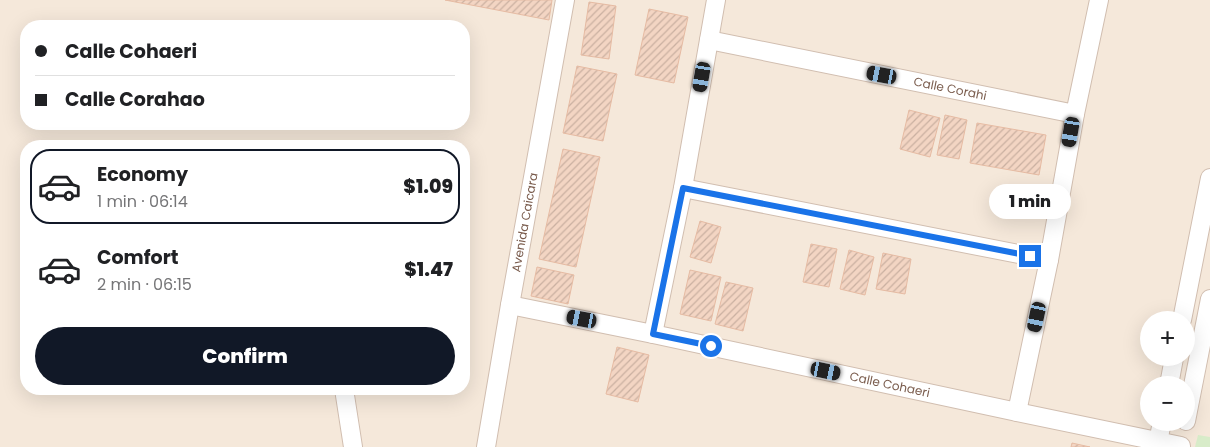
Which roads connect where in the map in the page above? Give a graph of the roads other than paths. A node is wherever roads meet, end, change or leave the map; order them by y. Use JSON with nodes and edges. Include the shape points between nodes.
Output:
{"nodes":[{"id":1,"x":565,"y":0,"type":"edge"},
{"id":2,"x":716,"y":0,"type":"edge"},
{"id":3,"x":1099,"y":0,"type":"edge"},
{"id":4,"x":709,"y":40,"type":"junction"},
{"id":5,"x":1074,"y":114,"type":"junction"},
{"id":6,"x":1210,"y":178,"type":"edge"},
{"id":7,"x":683,"y":188,"type":"junction"},
{"id":8,"x":1049,"y":260,"type":"junction"},
{"id":9,"x":1210,"y":299,"type":"edge"},
{"id":10,"x":510,"y":305,"type":"junction"},
{"id":11,"x":1184,"y":311,"type":"edge"},
{"id":12,"x":653,"y":334,"type":"junction"},
{"id":13,"x":1195,"y":376,"type":"edge"},
{"id":14,"x":345,"y":395,"type":"edge"},
{"id":15,"x":1018,"y":412,"type":"junction"},
{"id":16,"x":1160,"y":431,"type":"edge"},
{"id":17,"x":1184,"y":431,"type":"edge"},
{"id":18,"x":1157,"y":444,"type":"edge"},
{"id":19,"x":353,"y":447,"type":"edge"},
{"id":20,"x":486,"y":447,"type":"edge"},
{"id":21,"x":1181,"y":447,"type":"edge"}],
"edges":[{"from":1,"to":10,"type":"street","name":"Avenida Caicara"},
{"from":2,"to":4,"type":"street"},
{"from":3,"to":5,"type":"street"},
{"from":4,"to":5,"type":"street","name":"Calle Corahi"},
{"from":4,"to":7,"type":"street"},
{"from":5,"to":8,"type":"street"},
{"from":6,"to":11,"type":"street"},
{"from":7,"to":8,"type":"street"},
{"from":7,"to":12,"type":"street"},
{"from":8,"to":15,"type":"street"},
{"from":9,"to":13,"type":"street"},
{"from":10,"to":12,"type":"street","name":"Calle Cohaeri"},
{"from":10,"to":20,"type":"street","name":"Avenida Caicara"},
{"from":12,"to":15,"type":"street","name":"Calle Cohaeri"},
{"from":14,"to":19,"type":"street"},
{"from":15,"to":18,"type":"street","name":"Calle Cohaeri"},
{"from":16,"to":18,"type":"street"},
{"from":17,"to":21,"type":"street"},
{"from":18,"to":21,"type":"street","name":"Calle Cohaeri"}]}
